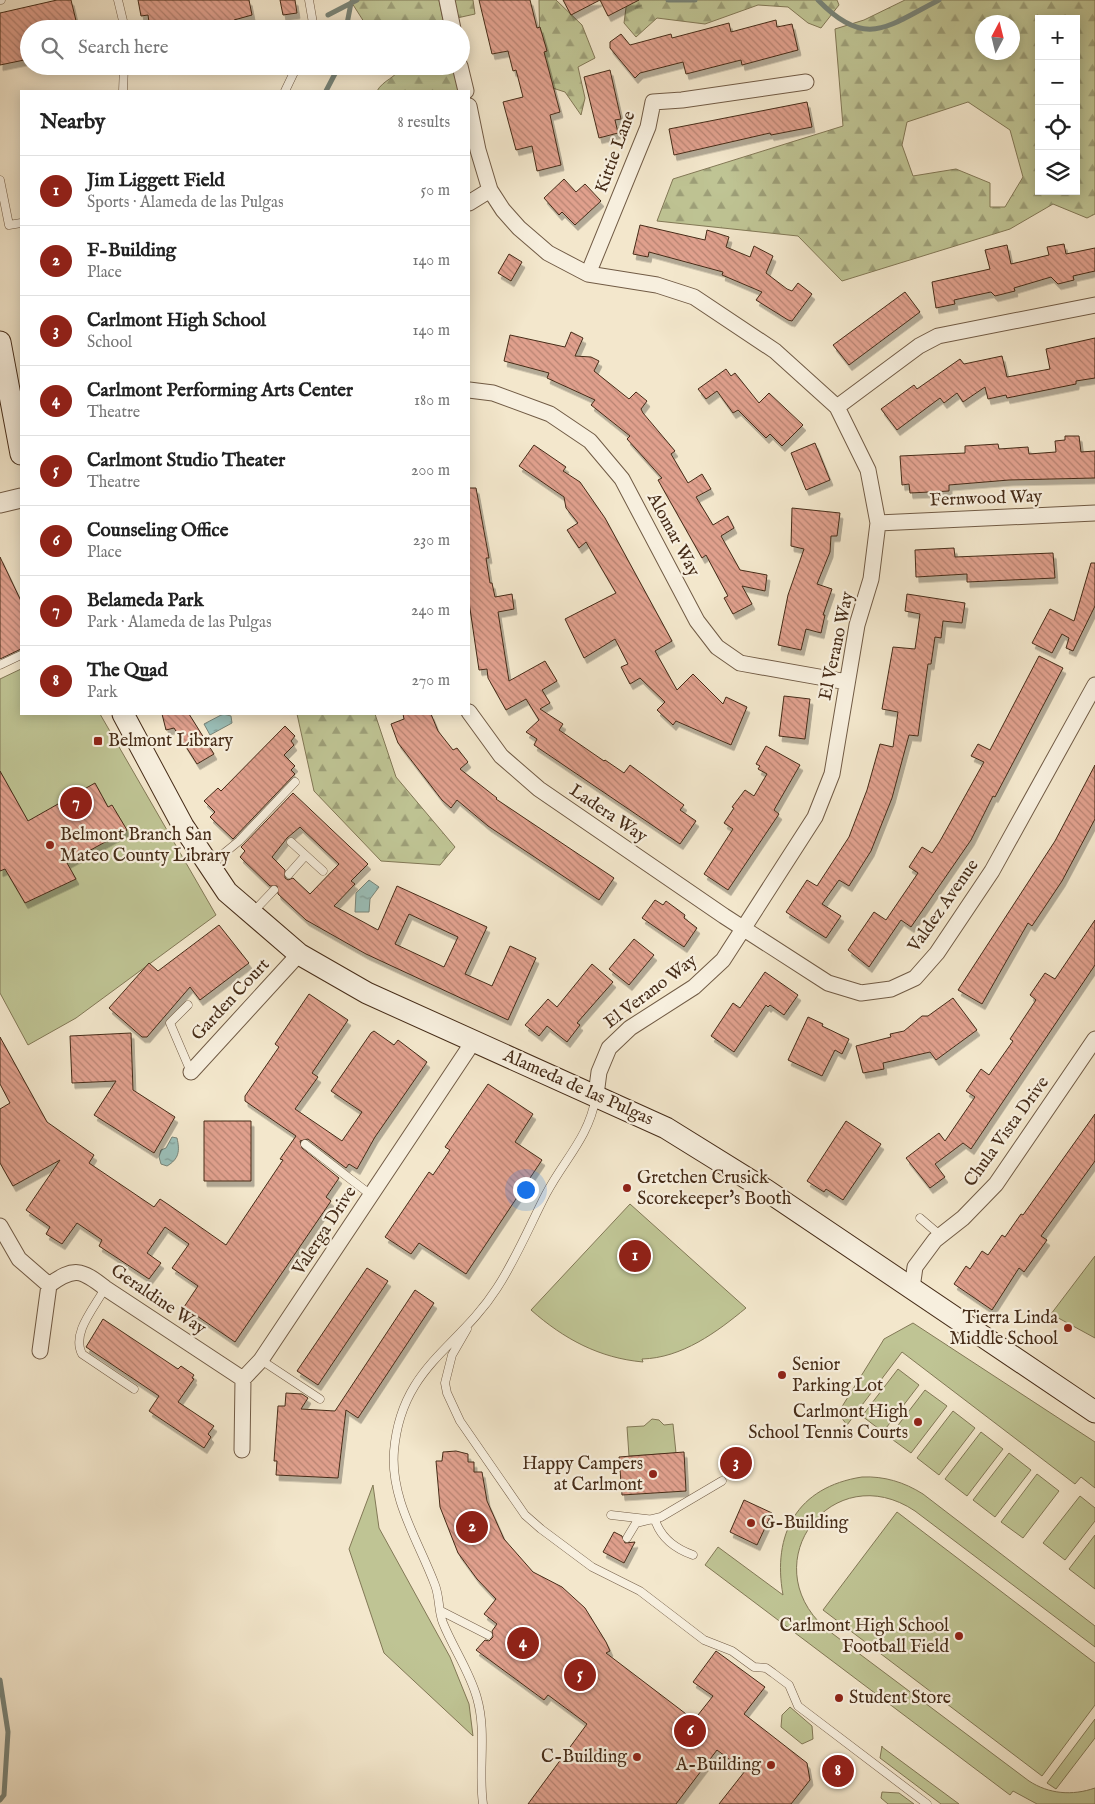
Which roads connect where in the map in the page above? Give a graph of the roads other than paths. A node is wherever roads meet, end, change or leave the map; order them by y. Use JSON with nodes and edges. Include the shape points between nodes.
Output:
{"nodes":[{"id":1,"x":118,"y":0,"type":"edge"},
{"id":2,"x":309,"y":0,"type":"edge"},
{"id":3,"x":447,"y":0,"type":"edge"},
{"id":4,"x":123,"y":20,"type":"edge"},
{"id":5,"x":312,"y":20,"type":"edge"},
{"id":6,"x":451,"y":20,"type":"edge"},
{"id":7,"x":124,"y":75,"type":"edge"},
{"id":8,"x":293,"y":75,"type":"edge"},
{"id":9,"x":462,"y":75,"type":"edge"},
{"id":10,"x":806,"y":82,"type":"dead end"},
{"id":11,"x":123,"y":90,"type":"edge"},
{"id":12,"x":285,"y":90,"type":"edge"},
{"id":13,"x":466,"y":90,"type":"edge"},
{"id":14,"x":470,"y":111,"type":"edge"},
{"id":15,"x":0,"y":180,"type":"edge"},
{"id":16,"x":490,"y":190,"type":"junction"},
{"id":17,"x":470,"y":201,"type":"edge"},
{"id":18,"x":20,"y":223,"type":"edge"},
{"id":19,"x":588,"y":274,"type":"junction"},
{"id":20,"x":1095,"y":305,"type":"edge"},
{"id":21,"x":0,"y":342,"type":"edge"},
{"id":22,"x":2,"y":365,"type":"edge"},
{"id":23,"x":470,"y":390,"type":"edge"},
{"id":24,"x":838,"y":407,"type":"junction"},
{"id":25,"x":20,"y":449,"type":"edge"},
{"id":26,"x":20,"y":498,"type":"edge"},
{"id":27,"x":0,"y":503,"type":"edge"},
{"id":28,"x":1095,"y":513,"type":"edge"},
{"id":29,"x":878,"y":522,"type":"junction"},
{"id":30,"x":20,"y":655,"type":"edge"},
{"id":31,"x":0,"y":665,"type":"edge"},
{"id":32,"x":847,"y":682,"type":"junction"},
{"id":33,"x":1095,"y":685,"type":"edge"},
{"id":34,"x":470,"y":713,"type":"edge"},
{"id":35,"x":124,"y":715,"type":"edge"},
{"id":36,"x":295,"y":782,"type":"dead end"},
{"id":37,"x":291,"y":842,"type":"dead end"},
{"id":38,"x":305,"y":856,"type":"junction"},
{"id":39,"x":209,"y":865,"type":"junction"},
{"id":40,"x":323,"y":871,"type":"dead end"},
{"id":41,"x":289,"y":874,"type":"dead end"},
{"id":42,"x":274,"y":890,"type":"dead end"},
{"id":43,"x":252,"y":914,"type":"junction"},
{"id":44,"x":743,"y":927,"type":"junction"},
{"id":45,"x":299,"y":954,"type":"junction"},
{"id":46,"x":188,"y":1005,"type":"dead end"},
{"id":47,"x":1095,"y":1039,"type":"edge"},
{"id":48,"x":473,"y":1042,"type":"junction"},
{"id":49,"x":191,"y":1072,"type":"joint"},
{"id":50,"x":596,"y":1095,"type":"junction"},
{"id":51,"x":305,"y":1144,"type":"dead end"},
{"id":52,"x":371,"y":1195,"type":"junction"},
{"id":53,"x":920,"y":1218,"type":"dead end"},
{"id":54,"x":0,"y":1226,"type":"edge"},
{"id":55,"x":941,"y":1236,"type":"junction"},
{"id":56,"x":49,"y":1284,"type":"junction"},
{"id":57,"x":105,"y":1288,"type":"junction"},
{"id":58,"x":912,"y":1288,"type":"junction"},
{"id":59,"x":475,"y":1316,"type":"junction"},
{"id":60,"x":40,"y":1351,"type":"dead end"},
{"id":61,"x":262,"y":1360,"type":"junction"},
{"id":62,"x":243,"y":1379,"type":"junction"},
{"id":63,"x":134,"y":1389,"type":"dead end"},
{"id":64,"x":320,"y":1399,"type":"dead end"},
{"id":65,"x":1095,"y":1412,"type":"edge"},
{"id":66,"x":242,"y":1450,"type":"dead end"},
{"id":67,"x":722,"y":1481,"type":"dead end"},
{"id":68,"x":611,"y":1515,"type":"dead end"},
{"id":69,"x":655,"y":1520,"type":"junction"},
{"id":70,"x":626,"y":1538,"type":"dead end"},
{"id":71,"x":693,"y":1555,"type":"dead end"},
{"id":72,"x":441,"y":1611,"type":"junction"},
{"id":73,"x":488,"y":1635,"type":"dead end"},
{"id":74,"x":484,"y":1804,"type":"edge"},
{"id":75,"x":928,"y":1804,"type":"edge"}],
"edges":[{"from":1,"to":4,"type":"lane"},
{"from":2,"to":5,"type":"lane"},
{"from":3,"to":6,"type":"street"},
{"from":7,"to":11,"type":"lane"},
{"from":8,"to":12,"type":"lane"},
{"from":9,"to":13,"type":"street"},
{"from":10,"to":19,"type":"street","name":"Kittie Lane","via":[[653,102],[648,127]]},
{"from":14,"to":16,"type":"street"},
{"from":15,"to":18,"type":"lane","via":[[8,224]]},
{"from":16,"to":17,"type":"street"},
{"from":16,"to":19,"type":"street","via":[[519,228],[548,253]]},
{"from":19,"to":24,"type":"street","via":[[657,285],[694,298],[775,351]]},
{"from":20,"to":24,"type":"street","via":[[938,336],[919,346]]},
{"from":21,"to":22,"type":"main road"},
{"from":22,"to":25,"type":"main road"},
{"from":23,"to":32,"type":"street","name":"Alomar Way","via":[[494,393],[550,414],[590,441],[622,479],[697,621],[718,647],[740,663]]},
{"from":24,"to":29,"type":"street","name":"El Verano Way","via":[[868,470]]},
{"from":26,"to":27,"type":"street"},
{"from":28,"to":29,"type":"street","name":"Fernwood Way"},
{"from":29,"to":32,"type":"street","name":"El Verano Way","via":[[871,578],[857,625]]},
{"from":30,"to":31,"type":"lane"},
{"from":32,"to":44,"type":"street","name":"El Verano Way","via":[[832,774],[815,817]]},
{"from":33,"to":44,"type":"street","name":"Valdez Avenue","via":[[992,871],[937,953],[915,978],[891,989],[861,993],[828,983]]},
{"from":34,"to":44,"type":"street","name":"Ladera Way","via":[[501,756],[539,789]]},
{"from":35,"to":39,"type":"main road","name":"Alameda de las Pulgas","via":[[183,826]]},
{"from":36,"to":39,"type":"lane","via":[[239,841]]},
{"from":37,"to":38,"type":"lane"},
{"from":38,"to":40,"type":"lane"},
{"from":38,"to":41,"type":"lane"},
{"from":39,"to":43,"type":"main road","name":"Alameda de las Pulgas","via":[[227,892]]},
{"from":42,"to":43,"type":"lane"},
{"from":43,"to":45,"type":"main road","name":"Alameda de las Pulgas"},
{"from":44,"to":50,"type":"street","name":"El Verano Way","via":[[723,960],[694,987],[630,1028],[609,1048],[599,1072]]},
{"from":45,"to":48,"type":"main road","name":"Alameda de las Pulgas","via":[[367,993]]},
{"from":45,"to":49,"type":"street","name":"Garden Court"},
{"from":46,"to":49,"type":"lane","via":[[170,1023]]},
{"from":47,"to":55,"type":"street","name":"Chula Vista Drive","via":[[996,1184]]},
{"from":48,"to":50,"type":"main road","name":"Alameda de las Pulgas"},
{"from":48,"to":52,"type":"street","name":"Valerga Drive"},
{"from":50,"to":58,"type":"main road","name":"Alameda de las Pulgas","via":[[666,1128],[766,1190]]},
{"from":50,"to":59,"type":"lane","via":[[590,1122],[582,1138],[546,1193],[497,1289]]},
{"from":51,"to":52,"type":"lane"},
{"from":52,"to":61,"type":"street","name":"Valerga Drive"},
{"from":53,"to":55,"type":"lane"},
{"from":54,"to":56,"type":"street","via":[[19,1259]]},
{"from":55,"to":58,"type":"street","name":"Chula Vista Drive","via":[[915,1267]]},
{"from":56,"to":57,"type":"street","name":"Geraldine Way","via":[[67,1272],[88,1274]]},
{"from":56,"to":60,"type":"street"},
{"from":57,"to":62,"type":"street","name":"Geraldine Way"},
{"from":57,"to":63,"type":"lane","via":[[83,1326],[79,1349]]},
{"from":58,"to":65,"type":"main road","name":"Alameda de las Pulgas"},
{"from":59,"to":72,"type":"lane","via":[[442,1350],[413,1388],[400,1418],[394,1448],[394,1465],[404,1509],[414,1540],[435,1584]]},
{"from":59,"to":75,"type":"lane","via":[[452,1355],[446,1389],[460,1421],[525,1515],[592,1567],[640,1591],[704,1640],[732,1651],[754,1667],[766,1668],[773,1673],[789,1686],[798,1706]]},
{"from":61,"to":62,"type":"street","name":"Valerga Drive"},
{"from":61,"to":64,"type":"lane"},
{"from":62,"to":66,"type":"street"},
{"from":67,"to":69,"type":"lane"},
{"from":68,"to":69,"type":"lane"},
{"from":69,"to":70,"type":"lane","via":[[636,1523]]},
{"from":69,"to":71,"type":"lane","via":[[665,1538]]},
{"from":72,"to":73,"type":"lane"},
{"from":72,"to":74,"type":"lane","via":[[443,1623],[477,1698]]}]}
